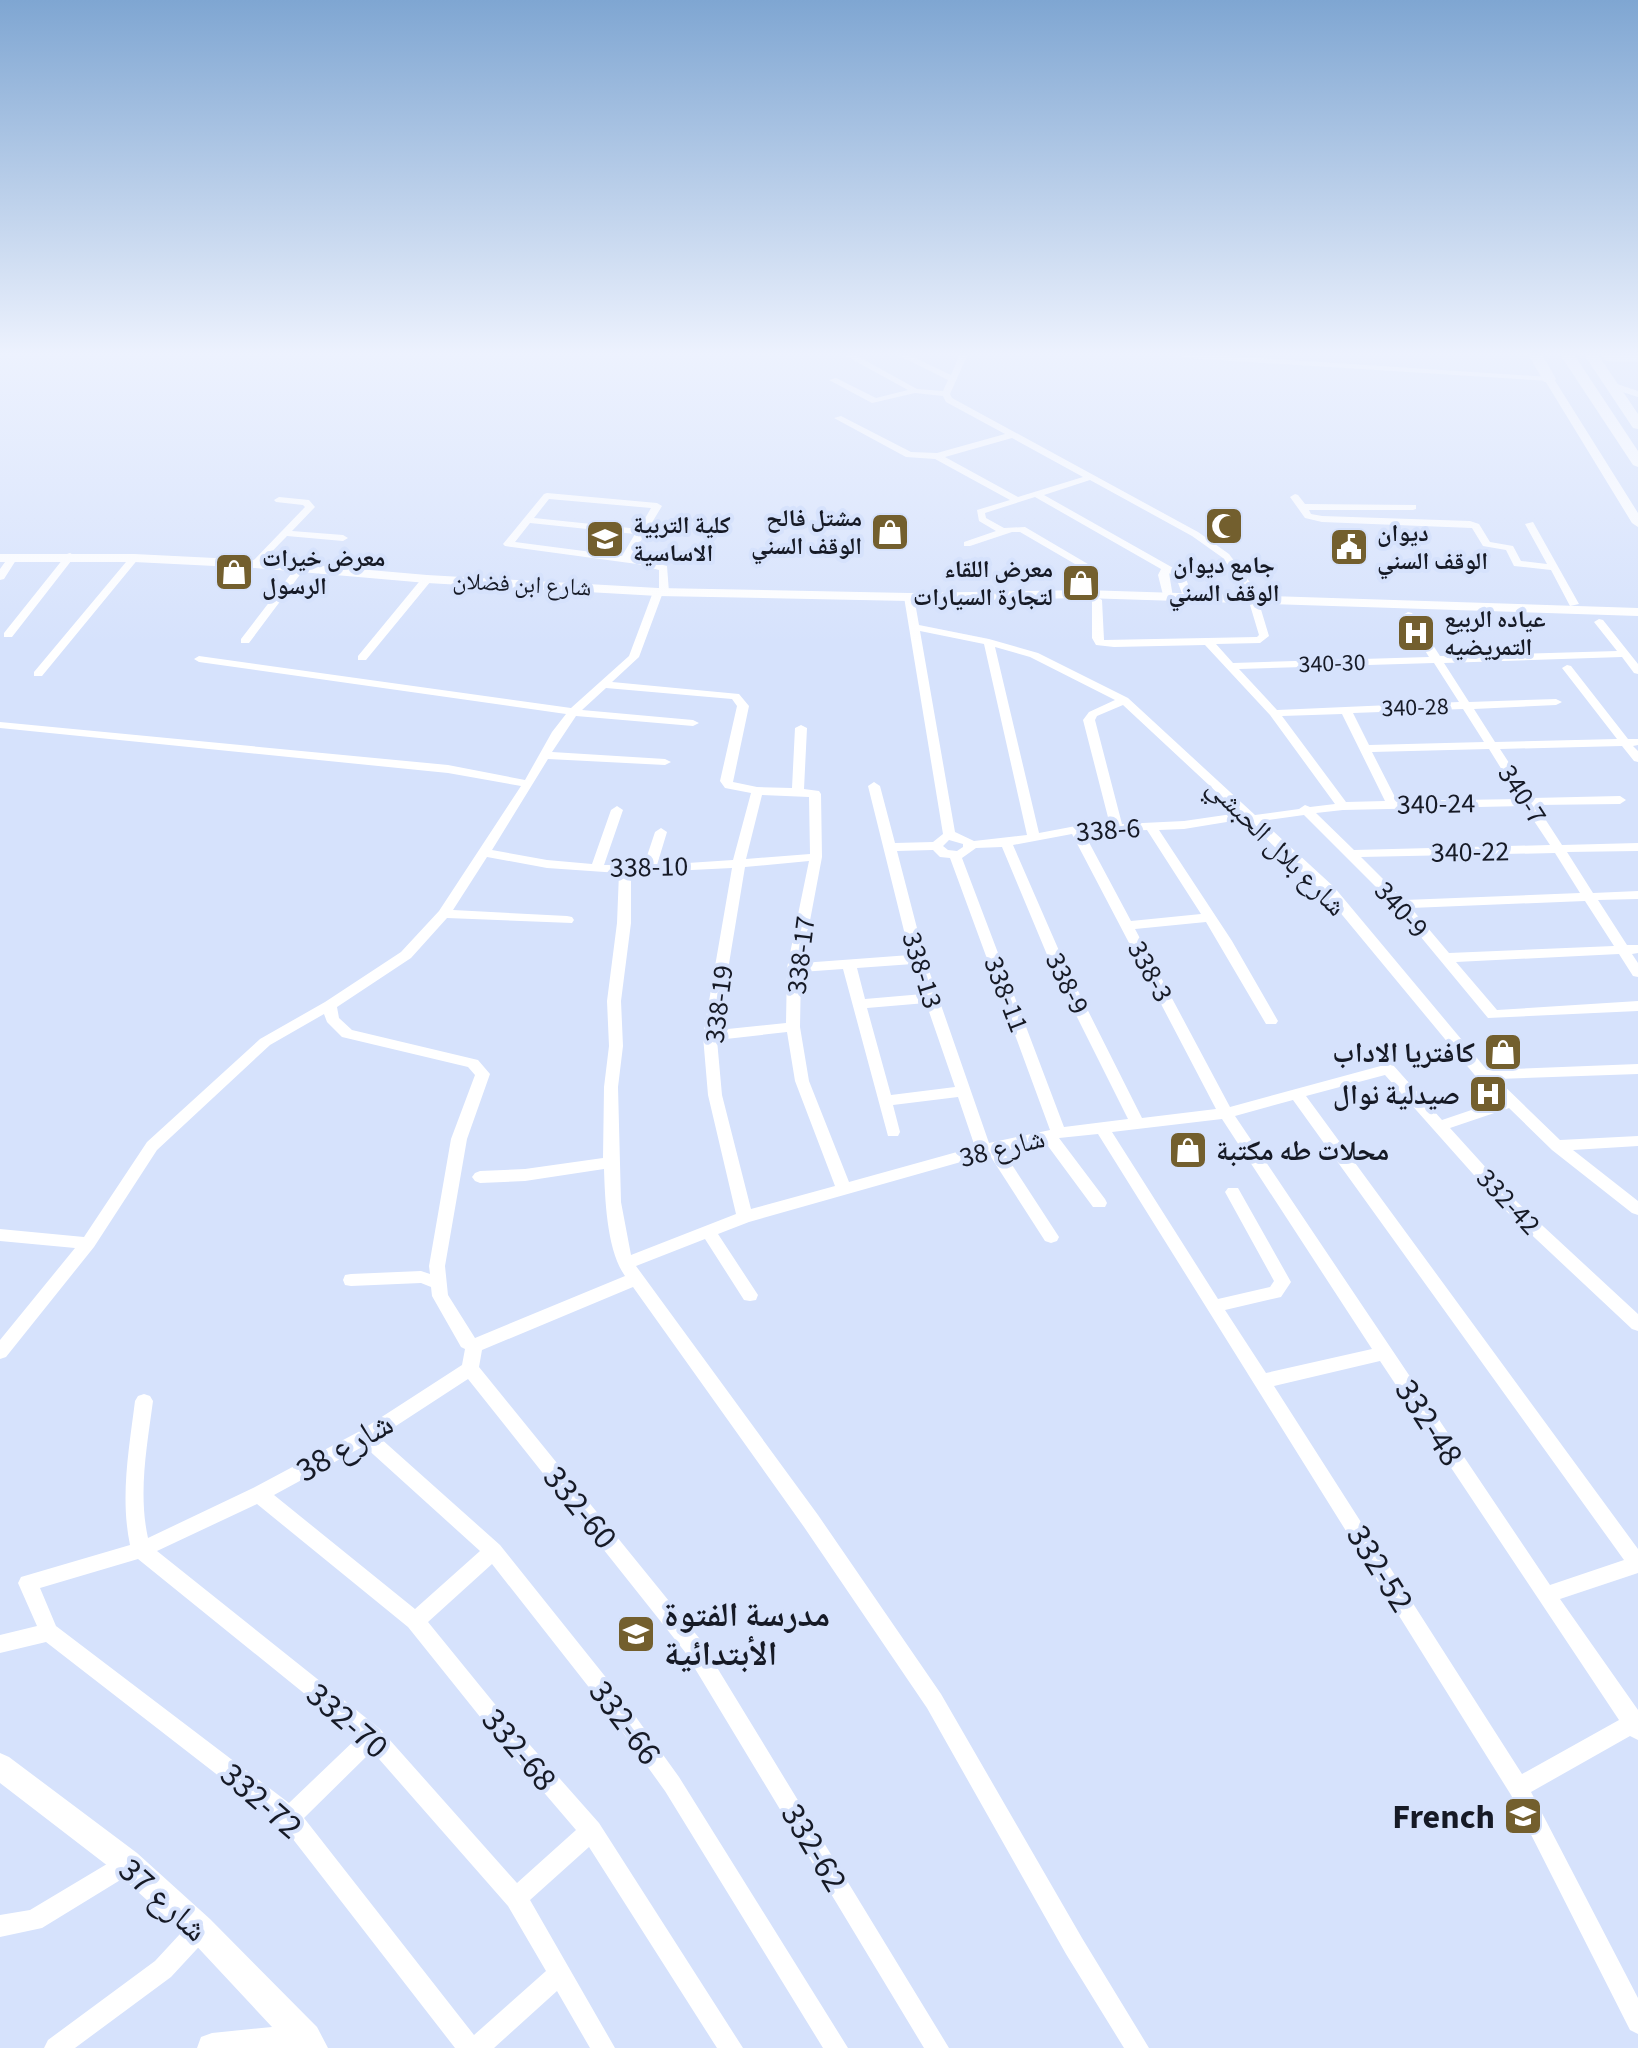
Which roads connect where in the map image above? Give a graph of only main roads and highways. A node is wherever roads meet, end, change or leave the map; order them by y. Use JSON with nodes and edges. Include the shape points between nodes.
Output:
{"nodes":[{"id":1,"x":1628,"y":452,"type":"edge"},
{"id":2,"x":1638,"y":476,"type":"edge"}],
"edges":[{"from":1,"to":2,"type":"highway"}]}
